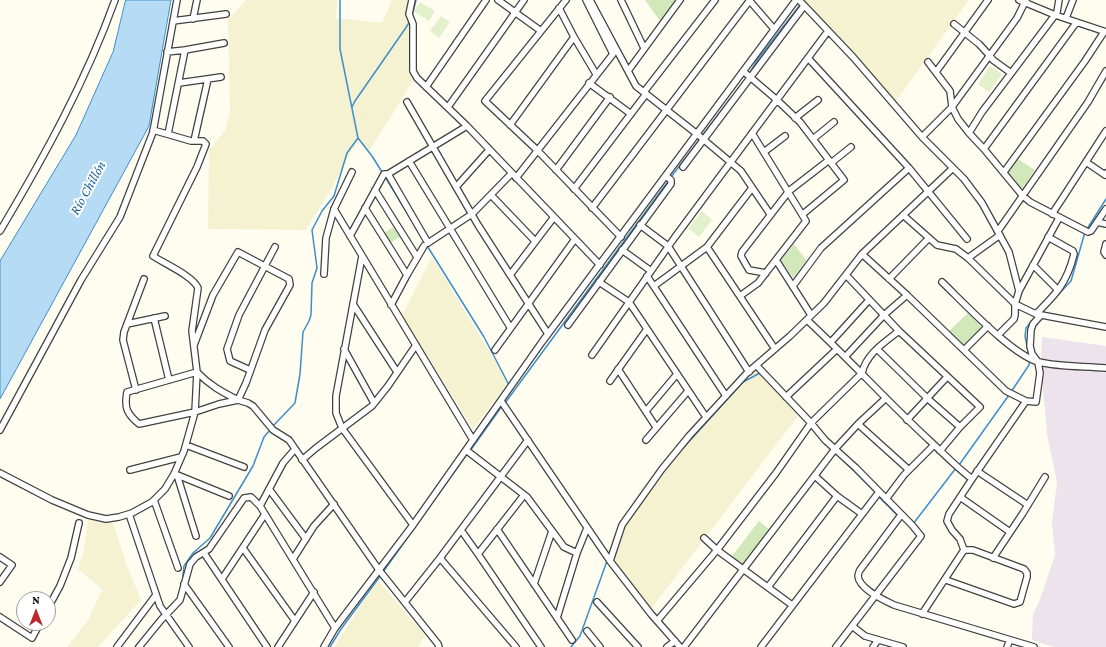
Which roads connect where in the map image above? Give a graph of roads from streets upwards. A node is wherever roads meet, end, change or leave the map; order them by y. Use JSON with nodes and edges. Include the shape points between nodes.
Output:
{"nodes":[{"id":1,"x":115,"y":0,"type":"edge"},
{"id":2,"x":177,"y":0,"type":"edge"},
{"id":3,"x":197,"y":0,"type":"edge"},
{"id":4,"x":412,"y":0,"type":"edge"},
{"id":5,"x":486,"y":0,"type":"edge"},
{"id":6,"x":498,"y":0,"type":"edge"},
{"id":7,"x":524,"y":0,"type":"edge"},
{"id":8,"x":566,"y":0,"type":"edge"},
{"id":9,"x":586,"y":0,"type":"edge"},
{"id":10,"x":590,"y":0,"type":"edge"},
{"id":11,"x":621,"y":0,"type":"edge"},
{"id":12,"x":680,"y":0,"type":"edge"},
{"id":13,"x":714,"y":0,"type":"edge"},
{"id":14,"x":749,"y":0,"type":"edge"},
{"id":15,"x":797,"y":0,"type":"edge"},
{"id":16,"x":988,"y":0,"type":"edge"},
{"id":17,"x":1019,"y":0,"type":"edge"},
{"id":18,"x":1059,"y":0,"type":"edge"},
{"id":19,"x":1073,"y":0,"type":"edge"},
{"id":20,"x":1026,"y":1,"type":"edge"},
{"id":21,"x":804,"y":6,"type":"junction"},
{"id":22,"x":559,"y":8,"type":"junction"},
{"id":23,"x":515,"y":12,"type":"junction"},
{"id":24,"x":226,"y":14,"type":"dead end"},
{"id":25,"x":1055,"y":15,"type":"junction"},
{"id":26,"x":1066,"y":18,"type":"junction"},
{"id":27,"x":193,"y":19,"type":"junction"},
{"id":28,"x":173,"y":22,"type":"junction"},
{"id":29,"x":1076,"y":22,"type":"junction"},
{"id":30,"x":954,"y":24,"type":"dead end"},
{"id":31,"x":774,"y":29,"type":"junction"},
{"id":32,"x":541,"y":31,"type":"junction"},
{"id":33,"x":828,"y":31,"type":"junction"},
{"id":34,"x":1105,"y":32,"type":"edge"},
{"id":35,"x":965,"y":33,"type":"junction"},
{"id":36,"x":574,"y":37,"type":"junction"},
{"id":37,"x":224,"y":43,"type":"dead end"},
{"id":38,"x":644,"y":48,"type":"junction"},
{"id":39,"x":185,"y":50,"type":"junction"},
{"id":40,"x":167,"y":52,"type":"junction"},
{"id":41,"x":990,"y":56,"type":"junction"},
{"id":42,"x":808,"y":58,"type":"junction"},
{"id":43,"x":928,"y":62,"type":"dead end"},
{"id":44,"x":628,"y":71,"type":"junction"},
{"id":45,"x":743,"y":71,"type":"junction"},
{"id":46,"x":1106,"y":71,"type":"edge"},
{"id":47,"x":936,"y":72,"type":"junction"},
{"id":48,"x":1011,"y":73,"type":"junction"},
{"id":49,"x":596,"y":74,"type":"junction"},
{"id":50,"x":221,"y":77,"type":"dead end"},
{"id":51,"x":751,"y":77,"type":"junction"},
{"id":52,"x":208,"y":79,"type":"junction"},
{"id":53,"x":589,"y":82,"type":"junction"},
{"id":54,"x":179,"y":83,"type":"junction"},
{"id":55,"x":426,"y":87,"type":"junction"},
{"id":56,"x":645,"y":93,"type":"junction"},
{"id":57,"x":610,"y":98,"type":"junction"},
{"id":58,"x":777,"y":100,"type":"junction"},
{"id":59,"x":818,"y":100,"type":"dead end"},
{"id":60,"x":408,"y":102,"type":"dead end"},
{"id":61,"x":448,"y":107,"type":"junction"},
{"id":62,"x":952,"y":107,"type":"junction"},
{"id":63,"x":666,"y":109,"type":"junction"},
{"id":64,"x":631,"y":114,"type":"junction"},
{"id":65,"x":795,"y":118,"type":"junction"},
{"id":66,"x":834,"y":122,"type":"dead end"},
{"id":67,"x":510,"y":125,"type":"junction"},
{"id":68,"x":467,"y":126,"type":"junction"},
{"id":69,"x":153,"y":130,"type":"junction"},
{"id":70,"x":1106,"y":131,"type":"edge"},
{"id":71,"x":752,"y":133,"type":"junction"},
{"id":72,"x":968,"y":133,"type":"junction"},
{"id":73,"x":168,"y":134,"type":"junction"},
{"id":74,"x":697,"y":134,"type":"junction"},
{"id":75,"x":785,"y":136,"type":"dead end"},
{"id":76,"x":922,"y":137,"type":"junction"},
{"id":77,"x":704,"y":139,"type":"junction"},
{"id":78,"x":813,"y":139,"type":"junction"},
{"id":79,"x":194,"y":141,"type":"junction"},
{"id":80,"x":433,"y":146,"type":"junction"},
{"id":81,"x":851,"y":148,"type":"dead end"},
{"id":82,"x":984,"y":149,"type":"junction"},
{"id":83,"x":489,"y":150,"type":"junction"},
{"id":84,"x":537,"y":150,"type":"junction"},
{"id":85,"x":764,"y":152,"type":"junction"},
{"id":86,"x":409,"y":161,"type":"junction"},
{"id":87,"x":730,"y":162,"type":"junction"},
{"id":88,"x":830,"y":162,"type":"junction"},
{"id":89,"x":1086,"y":162,"type":"junction"},
{"id":90,"x":683,"y":167,"type":"dead end"},
{"id":91,"x":909,"y":168,"type":"junction"},
{"id":92,"x":953,"y":168,"type":"junction"},
{"id":93,"x":556,"y":170,"type":"junction"},
{"id":94,"x":352,"y":172,"type":"dead end"},
{"id":95,"x":1004,"y":172,"type":"junction"},
{"id":96,"x":1106,"y":173,"type":"edge"},
{"id":97,"x":388,"y":174,"type":"junction"},
{"id":98,"x":514,"y":176,"type":"junction"},
{"id":99,"x":666,"y":176,"type":"junction"},
{"id":100,"x":456,"y":187,"type":"junction"},
{"id":101,"x":752,"y":188,"type":"junction"},
{"id":102,"x":574,"y":189,"type":"junction"},
{"id":103,"x":375,"y":190,"type":"junction"},
{"id":104,"x":789,"y":191,"type":"junction"},
{"id":105,"x":928,"y":191,"type":"junction"},
{"id":106,"x":491,"y":195,"type":"junction"},
{"id":107,"x":1022,"y":195,"type":"junction"},
{"id":108,"x":365,"y":208,"type":"junction"},
{"id":109,"x":592,"y":208,"type":"junction"},
{"id":110,"x":334,"y":209,"type":"junction"},
{"id":111,"x":1106,"y":209,"type":"edge"},
{"id":112,"x":472,"y":214,"type":"junction"},
{"id":113,"x":770,"y":214,"type":"junction"},
{"id":114,"x":803,"y":214,"type":"junction"},
{"id":115,"x":1052,"y":214,"type":"junction"},
{"id":116,"x":903,"y":215,"type":"junction"},
{"id":117,"x":554,"y":217,"type":"junction"},
{"id":118,"x":1059,"y":218,"type":"junction"},
{"id":119,"x":1097,"y":222,"type":"junction"},
{"id":120,"x":1106,"y":224,"type":"edge"},
{"id":121,"x":640,"y":225,"type":"junction"},
{"id":122,"x":450,"y":228,"type":"junction"},
{"id":123,"x":0,"y":232,"type":"edge"},
{"id":124,"x":999,"y":233,"type":"junction"},
{"id":125,"x":350,"y":236,"type":"junction"},
{"id":126,"x":1048,"y":237,"type":"junction"},
{"id":127,"x":620,"y":238,"type":"junction"},
{"id":128,"x":575,"y":239,"type":"junction"},
{"id":129,"x":928,"y":239,"type":"junction"},
{"id":130,"x":967,"y":239,"type":"dead end"},
{"id":131,"x":535,"y":241,"type":"junction"},
{"id":132,"x":1106,"y":244,"type":"edge"},
{"id":133,"x":424,"y":246,"type":"dead end"},
{"id":134,"x":668,"y":246,"type":"junction"},
{"id":135,"x":275,"y":247,"type":"dead end"},
{"id":136,"x":624,"y":247,"type":"junction"},
{"id":137,"x":707,"y":247,"type":"junction"},
{"id":138,"x":862,"y":254,"type":"junction"},
{"id":139,"x":1106,"y":255,"type":"edge"},
{"id":140,"x":362,"y":256,"type":"junction"},
{"id":141,"x":417,"y":257,"type":"junction"},
{"id":142,"x":968,"y":258,"type":"junction"},
{"id":143,"x":776,"y":260,"type":"junction"},
{"id":144,"x":600,"y":265,"type":"junction"},
{"id":145,"x":1033,"y":265,"type":"junction"},
{"id":146,"x":682,"y":266,"type":"junction"},
{"id":147,"x":265,"y":267,"type":"junction"},
{"id":148,"x":766,"y":272,"type":"junction"},
{"id":149,"x":324,"y":274,"type":"dead end"},
{"id":150,"x":649,"y":274,"type":"junction"},
{"id":151,"x":406,"y":275,"type":"junction"},
{"id":152,"x":510,"y":275,"type":"junction"},
{"id":153,"x":846,"y":275,"type":"junction"},
{"id":154,"x":144,"y":279,"type":"dead end"},
{"id":155,"x":889,"y":279,"type":"junction"},
{"id":156,"x":599,"y":282,"type":"junction"},
{"id":157,"x":942,"y":282,"type":"dead end"},
{"id":158,"x":654,"y":286,"type":"junction"},
{"id":159,"x":793,"y":286,"type":"junction"},
{"id":160,"x":1058,"y":290,"type":"junction"},
{"id":161,"x":1019,"y":291,"type":"junction"},
{"id":162,"x":907,"y":295,"type":"junction"},
{"id":163,"x":740,"y":296,"type":"junction"},
{"id":164,"x":869,"y":300,"type":"junction"},
{"id":165,"x":528,"y":302,"type":"junction"},
{"id":166,"x":629,"y":302,"type":"junction"},
{"id":167,"x":353,"y":304,"type":"junction"},
{"id":168,"x":1015,"y":304,"type":"junction"},
{"id":169,"x":391,"y":305,"type":"junction"},
{"id":170,"x":884,"y":315,"type":"junction"},
{"id":171,"x":1038,"y":315,"type":"junction"},
{"id":172,"x":165,"y":316,"type":"dead end"},
{"id":173,"x":154,"y":318,"type":"junction"},
{"id":174,"x":809,"y":318,"type":"junction"},
{"id":175,"x":127,"y":324,"type":"junction"},
{"id":176,"x":568,"y":325,"type":"dead end"},
{"id":177,"x":988,"y":326,"type":"junction"},
{"id":178,"x":1106,"y":327,"type":"edge"},
{"id":179,"x":510,"y":328,"type":"junction"},
{"id":180,"x":647,"y":330,"type":"junction"},
{"id":181,"x":899,"y":331,"type":"junction"},
{"id":182,"x":548,"y":334,"type":"junction"},
{"id":183,"x":998,"y":335,"type":"junction"},
{"id":184,"x":831,"y":342,"type":"junction"},
{"id":185,"x":194,"y":345,"type":"junction"},
{"id":186,"x":416,"y":346,"type":"junction"},
{"id":187,"x":344,"y":349,"type":"junction"},
{"id":188,"x":775,"y":349,"type":"junction"},
{"id":189,"x":836,"y":349,"type":"junction"},
{"id":190,"x":877,"y":349,"type":"junction"},
{"id":191,"x":495,"y":350,"type":"dead end"},
{"id":192,"x":964,"y":350,"type":"junction"},
{"id":193,"x":592,"y":355,"type":"dead end"},
{"id":194,"x":845,"y":357,"type":"junction"},
{"id":195,"x":1038,"y":362,"type":"junction"},
{"id":196,"x":756,"y":365,"type":"junction"},
{"id":197,"x":1106,"y":368,"type":"edge"},
{"id":198,"x":618,"y":369,"type":"junction"},
{"id":199,"x":250,"y":370,"type":"junction"},
{"id":200,"x":197,"y":372,"type":"junction"},
{"id":201,"x":397,"y":372,"type":"junction"},
{"id":202,"x":749,"y":372,"type":"junction"},
{"id":203,"x":862,"y":373,"type":"junction"},
{"id":204,"x":677,"y":374,"type":"junction"},
{"id":205,"x":947,"y":377,"type":"junction"},
{"id":206,"x":169,"y":380,"type":"junction"},
{"id":207,"x":610,"y":381,"type":"dead end"},
{"id":208,"x":136,"y":390,"type":"junction"},
{"id":209,"x":688,"y":391,"type":"junction"},
{"id":210,"x":726,"y":396,"type":"junction"},
{"id":211,"x":786,"y":397,"type":"junction"},
{"id":212,"x":886,"y":398,"type":"junction"},
{"id":213,"x":927,"y":398,"type":"junction"},
{"id":214,"x":238,"y":400,"type":"junction"},
{"id":215,"x":501,"y":401,"type":"junction"},
{"id":216,"x":1026,"y":401,"type":"junction"},
{"id":217,"x":374,"y":403,"type":"junction"},
{"id":218,"x":646,"y":411,"type":"junction"},
{"id":219,"x":195,"y":412,"type":"junction"},
{"id":220,"x":706,"y":417,"type":"junction"},
{"id":221,"x":907,"y":420,"type":"junction"},
{"id":222,"x":811,"y":422,"type":"junction"},
{"id":223,"x":858,"y":424,"type":"junction"},
{"id":224,"x":656,"y":427,"type":"junction"},
{"id":225,"x":342,"y":428,"type":"junction"},
{"id":226,"x":960,"y":428,"type":"junction"},
{"id":227,"x":0,"y":430,"type":"edge"},
{"id":228,"x":474,"y":440,"type":"junction"},
{"id":229,"x":528,"y":440,"type":"junction"},
{"id":230,"x":646,"y":440,"type":"dead end"},
{"id":231,"x":186,"y":445,"type":"junction"},
{"id":232,"x":934,"y":445,"type":"junction"},
{"id":233,"x":295,"y":449,"type":"junction"},
{"id":234,"x":835,"y":449,"type":"junction"},
{"id":235,"x":466,"y":450,"type":"junction"},
{"id":236,"x":940,"y":451,"type":"junction"},
{"id":237,"x":182,"y":457,"type":"junction"},
{"id":238,"x":302,"y":460,"type":"junction"},
{"id":239,"x":244,"y":467,"type":"dead end"},
{"id":240,"x":130,"y":470,"type":"dead end"},
{"id":241,"x":909,"y":470,"type":"junction"},
{"id":242,"x":978,"y":471,"type":"junction"},
{"id":243,"x":0,"y":473,"type":"edge"},
{"id":244,"x":176,"y":475,"type":"junction"},
{"id":245,"x":501,"y":476,"type":"junction"},
{"id":246,"x":815,"y":476,"type":"junction"},
{"id":247,"x":1045,"y":477,"type":"dead end"},
{"id":248,"x":972,"y":479,"type":"junction"},
{"id":249,"x":269,"y":489,"type":"junction"},
{"id":250,"x":879,"y":492,"type":"junction"},
{"id":251,"x":524,"y":495,"type":"junction"},
{"id":252,"x":229,"y":496,"type":"dead end"},
{"id":253,"x":837,"y":496,"type":"junction"},
{"id":254,"x":960,"y":497,"type":"junction"},
{"id":255,"x":886,"y":499,"type":"junction"},
{"id":256,"x":154,"y":500,"type":"junction"},
{"id":257,"x":334,"y":504,"type":"junction"},
{"id":258,"x":1028,"y":504,"type":"junction"},
{"id":259,"x":260,"y":506,"type":"junction"},
{"id":260,"x":128,"y":514,"type":"junction"},
{"id":261,"x":265,"y":514,"type":"junction"},
{"id":262,"x":862,"y":514,"type":"junction"},
{"id":263,"x":901,"y":515,"type":"junction"},
{"id":264,"x":79,"y":523,"type":"dead end"},
{"id":265,"x":413,"y":525,"type":"junction"},
{"id":266,"x":587,"y":528,"type":"junction"},
{"id":267,"x":497,"y":529,"type":"junction"},
{"id":268,"x":461,"y":530,"type":"junction"},
{"id":269,"x":552,"y":531,"type":"junction"},
{"id":270,"x":1010,"y":532,"type":"junction"},
{"id":271,"x":196,"y":536,"type":"dead end"},
{"id":272,"x":704,"y":538,"type":"dead end"},
{"id":273,"x":306,"y":539,"type":"junction"},
{"id":274,"x":243,"y":548,"type":"junction"},
{"id":275,"x":717,"y":550,"type":"junction"},
{"id":276,"x":964,"y":550,"type":"junction"},
{"id":277,"x":204,"y":553,"type":"junction"},
{"id":278,"x":577,"y":553,"type":"junction"},
{"id":279,"x":478,"y":554,"type":"junction"},
{"id":280,"x":0,"y":557,"type":"edge"},
{"id":281,"x":440,"y":558,"type":"junction"},
{"id":282,"x":993,"y":558,"type":"junction"},
{"id":283,"x":293,"y":559,"type":"junction"},
{"id":284,"x":610,"y":561,"type":"junction"},
{"id":285,"x":178,"y":568,"type":"dead end"},
{"id":286,"x":744,"y":569,"type":"junction"},
{"id":287,"x":379,"y":570,"type":"junction"},
{"id":288,"x":222,"y":579,"type":"junction"},
{"id":289,"x":946,"y":580,"type":"junction"},
{"id":290,"x":0,"y":582,"type":"edge"},
{"id":291,"x":184,"y":584,"type":"junction"},
{"id":292,"x":534,"y":584,"type":"junction"},
{"id":293,"x":768,"y":587,"type":"junction"},
{"id":294,"x":314,"y":592,"type":"junction"},
{"id":295,"x":56,"y":593,"type":"edge"},
{"id":296,"x":156,"y":595,"type":"junction"},
{"id":297,"x":875,"y":596,"type":"junction"},
{"id":298,"x":405,"y":602,"type":"junction"},
{"id":299,"x":598,"y":602,"type":"dead end"},
{"id":300,"x":792,"y":605,"type":"junction"},
{"id":301,"x":922,"y":614,"type":"junction"},
{"id":302,"x":166,"y":615,"type":"junction"},
{"id":303,"x":0,"y":617,"type":"edge"},
{"id":304,"x":557,"y":618,"type":"junction"},
{"id":305,"x":295,"y":620,"type":"junction"},
{"id":306,"x":657,"y":621,"type":"junction"},
{"id":307,"x":852,"y":626,"type":"junction"},
{"id":308,"x":16,"y":628,"type":"edge"},
{"id":309,"x":336,"y":628,"type":"junction"},
{"id":310,"x":21,"y":631,"type":"edge"},
{"id":311,"x":36,"y":631,"type":"edge"},
{"id":312,"x":587,"y":631,"type":"dead end"},
{"id":313,"x":572,"y":640,"type":"dead end"},
{"id":314,"x":878,"y":640,"type":"junction"},
{"id":315,"x":1010,"y":640,"type":"junction"},
{"id":316,"x":144,"y":641,"type":"junction"},
{"id":317,"x":675,"y":641,"type":"junction"},
{"id":318,"x":117,"y":647,"type":"edge"},
{"id":319,"x":139,"y":647,"type":"edge"},
{"id":320,"x":148,"y":647,"type":"edge"},
{"id":321,"x":189,"y":647,"type":"edge"},
{"id":322,"x":229,"y":647,"type":"edge"},
{"id":323,"x":267,"y":647,"type":"edge"},
{"id":324,"x":278,"y":647,"type":"edge"},
{"id":325,"x":324,"y":647,"type":"edge"},
{"id":326,"x":439,"y":647,"type":"edge"},
{"id":327,"x":516,"y":647,"type":"edge"},
{"id":328,"x":540,"y":647,"type":"edge"},
{"id":329,"x":600,"y":647,"type":"edge"},
{"id":330,"x":638,"y":647,"type":"edge"},
{"id":331,"x":667,"y":647,"type":"edge"},
{"id":332,"x":680,"y":647,"type":"edge"},
{"id":333,"x":684,"y":647,"type":"edge"},
{"id":334,"x":761,"y":647,"type":"edge"},
{"id":335,"x":836,"y":647,"type":"edge"},
{"id":336,"x":873,"y":647,"type":"edge"},
{"id":337,"x":903,"y":647,"type":"edge"},
{"id":338,"x":1007,"y":647,"type":"edge"},
{"id":339,"x":1034,"y":647,"type":"edge"}],
"edges":[{"from":1,"to":123,"type":"street","via":[[103,35],[69,108]]},
{"from":2,"to":28,"type":"street"},
{"from":3,"to":27,"type":"street"},
{"from":4,"to":55,"type":"street","via":[[409,14],[413,24],[413,71]]},
{"from":5,"to":55,"type":"street"},
{"from":6,"to":23,"type":"street"},
{"from":7,"to":23,"type":"street"},
{"from":8,"to":22,"type":"street"},
{"from":9,"to":49,"type":"street","via":[[613,54]]},
{"from":10,"to":44,"type":"street"},
{"from":11,"to":38,"type":"street"},
{"from":12,"to":38,"type":"street"},
{"from":13,"to":56,"type":"street"},
{"from":14,"to":31,"type":"street"},
{"from":14,"to":63,"type":"street"},
{"from":15,"to":21,"type":"street"},
{"from":15,"to":31,"type":"street"},
{"from":16,"to":35,"type":"street"},
{"from":17,"to":20,"type":"street"},
{"from":18,"to":25,"type":"street"},
{"from":19,"to":26,"type":"street"},
{"from":20,"to":25,"type":"street"},
{"from":20,"to":41,"type":"street"},
{"from":21,"to":33,"type":"street"},
{"from":21,"to":51,"type":"street"},
{"from":22,"to":32,"type":"street"},
{"from":22,"to":36,"type":"street"},
{"from":23,"to":32,"type":"street"},
{"from":23,"to":61,"type":"street"},
{"from":24,"to":27,"type":"street"},
{"from":25,"to":26,"type":"street"},
{"from":25,"to":48,"type":"street"},
{"from":26,"to":29,"type":"street"},
{"from":27,"to":28,"type":"street"},
{"from":28,"to":40,"type":"street"},
{"from":29,"to":34,"type":"street"},
{"from":29,"to":82,"type":"street"},
{"from":30,"to":35,"type":"street"},
{"from":31,"to":45,"type":"street"},
{"from":32,"to":67,"type":"street","via":[[486,101]]},
{"from":33,"to":42,"type":"street"},
{"from":33,"to":76,"type":"street"},
{"from":34,"to":95,"type":"street"},
{"from":35,"to":41,"type":"street"},
{"from":35,"to":47,"type":"street"},
{"from":36,"to":49,"type":"street"},
{"from":36,"to":67,"type":"street"},
{"from":37,"to":39,"type":"street"},
{"from":38,"to":44,"type":"street"},
{"from":39,"to":40,"type":"street"},
{"from":39,"to":54,"type":"street"},
{"from":40,"to":69,"type":"street"},
{"from":41,"to":48,"type":"street"},
{"from":41,"to":62,"type":"street"},
{"from":42,"to":58,"type":"street"},
{"from":42,"to":91,"type":"street"},
{"from":43,"to":47,"type":"street"},
{"from":44,"to":56,"type":"street","via":[[636,86]]},
{"from":45,"to":51,"type":"street"},
{"from":45,"to":74,"type":"street"},
{"from":46,"to":107,"type":"street","via":[[1088,102]]},
{"from":47,"to":62,"type":"street","via":[[950,91]]},
{"from":48,"to":72,"type":"street"},
{"from":49,"to":53,"type":"street"},
{"from":50,"to":52,"type":"street"},
{"from":51,"to":58,"type":"street"},
{"from":51,"to":77,"type":"street"},
{"from":52,"to":54,"type":"street"},
{"from":52,"to":79,"type":"street"},
{"from":53,"to":57,"type":"street"},
{"from":53,"to":84,"type":"street"},
{"from":54,"to":73,"type":"street"},
{"from":55,"to":61,"type":"street"},
{"from":56,"to":63,"type":"street"},
{"from":56,"to":64,"type":"street"},
{"from":57,"to":64,"type":"street"},
{"from":57,"to":93,"type":"street"},
{"from":58,"to":65,"type":"street"},
{"from":58,"to":71,"type":"street"},
{"from":59,"to":65,"type":"street"},
{"from":60,"to":80,"type":"street"},
{"from":61,"to":68,"type":"street"},
{"from":62,"to":72,"type":"street"},
{"from":62,"to":76,"type":"street"},
{"from":63,"to":74,"type":"street"},
{"from":63,"to":109,"type":"street"},
{"from":64,"to":102,"type":"street"},
{"from":65,"to":78,"type":"street"},
{"from":66,"to":78,"type":"street"},
{"from":67,"to":84,"type":"street"},
{"from":68,"to":80,"type":"street"},
{"from":68,"to":83,"type":"street"},
{"from":69,"to":73,"type":"street"},
{"from":69,"to":227,"type":"street","via":[[120,217],[81,280]]},
{"from":70,"to":89,"type":"street"},
{"from":71,"to":85,"type":"street"},
{"from":71,"to":87,"type":"street"},
{"from":72,"to":82,"type":"street"},
{"from":73,"to":79,"type":"street"},
{"from":74,"to":77,"type":"street"},
{"from":74,"to":99,"type":"street"},
{"from":75,"to":85,"type":"street"},
{"from":76,"to":92,"type":"street"},
{"from":77,"to":87,"type":"street"},
{"from":77,"to":90,"type":"street"},
{"from":78,"to":88,"type":"street"},
{"from":79,"to":185,"type":"street","via":[[205,142],[206,147],[153,256],[196,283],[198,288],[192,331]]},
{"from":80,"to":86,"type":"street"},
{"from":80,"to":100,"type":"street"},
{"from":81,"to":88,"type":"street"},
{"from":82,"to":95,"type":"street"},
{"from":83,"to":98,"type":"street"},
{"from":83,"to":100,"type":"street"},
{"from":84,"to":93,"type":"street"},
{"from":84,"to":98,"type":"street"},
{"from":85,"to":104,"type":"street"},
{"from":86,"to":97,"type":"street"},
{"from":86,"to":122,"type":"street"},
{"from":87,"to":101,"type":"street"},
{"from":87,"to":134,"type":"street"},
{"from":88,"to":104,"type":"street"},
{"from":88,"to":114,"type":"street","via":[[844,180]]},
{"from":89,"to":96,"type":"street","via":[[1105,175]]},
{"from":89,"to":115,"type":"street"},
{"from":91,"to":105,"type":"street"},
{"from":91,"to":159,"type":"street","via":[[822,248]]},
{"from":92,"to":105,"type":"street"},
{"from":92,"to":124,"type":"street","via":[[982,203]]},
{"from":93,"to":102,"type":"street"},
{"from":94,"to":110,"type":"street"},
{"from":95,"to":107,"type":"street"},
{"from":97,"to":103,"type":"street","via":[[382,176]]},
{"from":97,"to":122,"type":"street","via":[[428,242]]},
{"from":98,"to":106,"type":"street"},
{"from":98,"to":117,"type":"street"},
{"from":99,"to":121,"type":"street","via":[[671,180],[671,184]]},
{"from":99,"to":127,"type":"street"},
{"from":100,"to":112,"type":"street"},
{"from":101,"to":113,"type":"street"},
{"from":101,"to":137,"type":"street"},
{"from":102,"to":109,"type":"street"},
{"from":103,"to":108,"type":"street"},
{"from":103,"to":141,"type":"street"},
{"from":104,"to":113,"type":"street"},
{"from":104,"to":114,"type":"street"},
{"from":105,"to":116,"type":"street"},
{"from":105,"to":130,"type":"street"},
{"from":106,"to":112,"type":"street"},
{"from":106,"to":131,"type":"street"},
{"from":107,"to":115,"type":"street"},
{"from":107,"to":124,"type":"street"},
{"from":108,"to":125,"type":"street"},
{"from":108,"to":151,"type":"street"},
{"from":109,"to":127,"type":"street"},
{"from":110,"to":125,"type":"street"},
{"from":110,"to":149,"type":"street","via":[[326,238]]},
{"from":111,"to":119,"type":"street"},
{"from":112,"to":122,"type":"street"},
{"from":112,"to":152,"type":"street"},
{"from":113,"to":148,"type":"street","via":[[741,256],[749,270]]},
{"from":114,"to":143,"type":"street","via":[[806,221]]},
{"from":115,"to":118,"type":"street"},
{"from":116,"to":129,"type":"street"},
{"from":116,"to":138,"type":"street"},
{"from":117,"to":128,"type":"street"},
{"from":117,"to":131,"type":"street"},
{"from":118,"to":119,"type":"street","via":[[1088,232]]},
{"from":118,"to":126,"type":"street"},
{"from":119,"to":120,"type":"street"},
{"from":121,"to":134,"type":"street"},
{"from":121,"to":136,"type":"street"},
{"from":122,"to":179,"type":"street"},
{"from":124,"to":142,"type":"street"},
{"from":124,"to":161,"type":"street","via":[[1009,252]]},
{"from":125,"to":140,"type":"street"},
{"from":126,"to":145,"type":"street"},
{"from":126,"to":160,"type":"street","via":[[1074,253],[1069,272]]},
{"from":127,"to":136,"type":"street"},
{"from":127,"to":144,"type":"street"},
{"from":128,"to":144,"type":"street"},
{"from":128,"to":165,"type":"street"},
{"from":129,"to":142,"type":"street","via":[[937,245],[956,249]]},
{"from":129,"to":155,"type":"street"},
{"from":131,"to":152,"type":"street"},
{"from":132,"to":139,"type":"street"},
{"from":133,"to":141,"type":"street"},
{"from":134,"to":146,"type":"street"},
{"from":134,"to":150,"type":"street"},
{"from":135,"to":147,"type":"street"},
{"from":136,"to":150,"type":"street"},
{"from":136,"to":156,"type":"street"},
{"from":137,"to":146,"type":"street"},
{"from":137,"to":163,"type":"street"},
{"from":138,"to":153,"type":"street"},
{"from":138,"to":155,"type":"street"},
{"from":140,"to":167,"type":"street"},
{"from":140,"to":169,"type":"street"},
{"from":141,"to":151,"type":"street"},
{"from":142,"to":168,"type":"street"},
{"from":143,"to":148,"type":"street"},
{"from":143,"to":159,"type":"street"},
{"from":144,"to":182,"type":"street"},
{"from":145,"to":160,"type":"street"},
{"from":145,"to":161,"type":"street"},
{"from":146,"to":158,"type":"street"},
{"from":146,"to":202,"type":"street"},
{"from":147,"to":185,"type":"street","via":[[238,252],[213,295]]},
{"from":147,"to":199,"type":"street","via":[[239,315],[227,349],[230,361]]},
{"from":147,"to":199,"type":"street","via":[[286,278],[290,285],[265,330]]},
{"from":148,"to":163,"type":"street","via":[[758,283]]},
{"from":150,"to":158,"type":"street"},
{"from":150,"to":166,"type":"street"},
{"from":151,"to":169,"type":"street"},
{"from":152,"to":165,"type":"street"},
{"from":153,"to":164,"type":"street"},
{"from":153,"to":174,"type":"street"},
{"from":154,"to":175,"type":"street"},
{"from":155,"to":162,"type":"street"},
{"from":156,"to":166,"type":"street"},
{"from":156,"to":176,"type":"street"},
{"from":157,"to":177,"type":"street"},
{"from":158,"to":210,"type":"street"},
{"from":159,"to":174,"type":"street"},
{"from":160,"to":171,"type":"street"},
{"from":161,"to":168,"type":"street"},
{"from":162,"to":170,"type":"street"},
{"from":162,"to":192,"type":"street"},
{"from":163,"to":188,"type":"street"},
{"from":164,"to":170,"type":"street"},
{"from":164,"to":184,"type":"street"},
{"from":165,"to":179,"type":"street"},
{"from":165,"to":182,"type":"street"},
{"from":166,"to":180,"type":"street"},
{"from":166,"to":193,"type":"street"},
{"from":167,"to":187,"type":"street"},
{"from":167,"to":201,"type":"street"},
{"from":168,"to":171,"type":"street"},
{"from":168,"to":183,"type":"street","via":[[1014,319]]},
{"from":169,"to":186,"type":"street"},
{"from":170,"to":181,"type":"street"},
{"from":170,"to":194,"type":"street"},
{"from":171,"to":178,"type":"street"},
{"from":171,"to":195,"type":"street","via":[[1031,330],[1030,346]]},
{"from":172,"to":173,"type":"street"},
{"from":173,"to":175,"type":"street"},
{"from":173,"to":206,"type":"street"},
{"from":174,"to":184,"type":"street"},
{"from":174,"to":188,"type":"street"},
{"from":175,"to":208,"type":"street","via":[[123,340]]},
{"from":177,"to":183,"type":"street"},
{"from":177,"to":192,"type":"street"},
{"from":179,"to":191,"type":"street"},
{"from":180,"to":198,"type":"street"},
{"from":180,"to":204,"type":"street"},
{"from":181,"to":190,"type":"street"},
{"from":181,"to":205,"type":"street"},
{"from":182,"to":215,"type":"street"},
{"from":183,"to":195,"type":"street","via":[[1025,357]]},
{"from":184,"to":189,"type":"street"},
{"from":185,"to":200,"type":"street"},
{"from":186,"to":201,"type":"street"},
{"from":186,"to":228,"type":"street"},
{"from":187,"to":217,"type":"street"},
{"from":187,"to":225,"type":"street","via":[[335,406]]},
{"from":188,"to":196,"type":"street"},
{"from":189,"to":194,"type":"street"},
{"from":189,"to":211,"type":"street"},
{"from":190,"to":203,"type":"street","via":[[864,364]]},
{"from":190,"to":213,"type":"street"},
{"from":192,"to":216,"type":"street","via":[[1006,391]]},
{"from":194,"to":203,"type":"street"},
{"from":195,"to":197,"type":"street"},
{"from":195,"to":216,"type":"street","via":[[1040,373],[1036,402]]},
{"from":196,"to":202,"type":"street"},
{"from":196,"to":211,"type":"street"},
{"from":198,"to":207,"type":"street"},
{"from":198,"to":218,"type":"street"},
{"from":199,"to":214,"type":"street"},
{"from":200,"to":206,"type":"street"},
{"from":200,"to":214,"type":"street","via":[[206,382]]},
{"from":200,"to":219,"type":"street"},
{"from":201,"to":217,"type":"street"},
{"from":202,"to":210,"type":"street"},
{"from":203,"to":212,"type":"street"},
{"from":203,"to":222,"type":"street"},
{"from":204,"to":209,"type":"street"},
{"from":204,"to":218,"type":"street"},
{"from":205,"to":213,"type":"street"},
{"from":205,"to":226,"type":"street","via":[[980,408]]},
{"from":206,"to":208,"type":"street"},
{"from":208,"to":219,"type":"street","via":[[127,392],[126,409],[138,424]]},
{"from":209,"to":220,"type":"street"},
{"from":209,"to":224,"type":"street"},
{"from":210,"to":220,"type":"street"},
{"from":211,"to":222,"type":"street"},
{"from":212,"to":221,"type":"street"},
{"from":212,"to":223,"type":"street"},
{"from":213,"to":221,"type":"street"},
{"from":213,"to":226,"type":"street"},
{"from":214,"to":219,"type":"street"},
{"from":214,"to":233,"type":"street","via":[[253,406],[271,428],[289,440]]},
{"from":215,"to":228,"type":"street"},
{"from":215,"to":229,"type":"street"},
{"from":216,"to":242,"type":"street"},
{"from":217,"to":225,"type":"street"},
{"from":218,"to":224,"type":"street"},
{"from":219,"to":231,"type":"street"},
{"from":220,"to":284,"type":"street","via":[[662,469],[622,525]]},
{"from":221,"to":232,"type":"street"},
{"from":222,"to":234,"type":"street"},
{"from":222,"to":275,"type":"street"},
{"from":223,"to":234,"type":"street"},
{"from":223,"to":241,"type":"street"},
{"from":224,"to":230,"type":"street"},
{"from":225,"to":238,"type":"street"},
{"from":225,"to":265,"type":"street"},
{"from":226,"to":236,"type":"street"},
{"from":228,"to":235,"type":"street"},
{"from":229,"to":245,"type":"street"},
{"from":229,"to":266,"type":"street"},
{"from":231,"to":237,"type":"street"},
{"from":231,"to":239,"type":"street"},
{"from":232,"to":236,"type":"street"},
{"from":232,"to":241,"type":"street"},
{"from":233,"to":238,"type":"street"},
{"from":233,"to":249,"type":"street","via":[[283,463]]},
{"from":234,"to":246,"type":"street"},
{"from":234,"to":250,"type":"street"},
{"from":235,"to":245,"type":"street"},
{"from":235,"to":265,"type":"street"},
{"from":236,"to":248,"type":"street"},
{"from":237,"to":240,"type":"street"},
{"from":237,"to":244,"type":"street"},
{"from":238,"to":257,"type":"street"},
{"from":241,"to":255,"type":"street"},
{"from":242,"to":248,"type":"street"},
{"from":242,"to":258,"type":"street"},
{"from":243,"to":260,"type":"street","via":[[88,515],[106,519]]},
{"from":244,"to":252,"type":"street"},
{"from":244,"to":256,"type":"street"},
{"from":244,"to":271,"type":"street"},
{"from":245,"to":251,"type":"street"},
{"from":245,"to":268,"type":"street"},
{"from":246,"to":253,"type":"street"},
{"from":246,"to":286,"type":"street"},
{"from":247,"to":258,"type":"street"},
{"from":248,"to":254,"type":"street"},
{"from":249,"to":259,"type":"street"},
{"from":249,"to":273,"type":"street"},
{"from":250,"to":255,"type":"street"},
{"from":250,"to":262,"type":"street"},
{"from":251,"to":267,"type":"street"},
{"from":251,"to":269,"type":"street"},
{"from":253,"to":262,"type":"street"},
{"from":253,"to":293,"type":"street"},
{"from":254,"to":270,"type":"street"},
{"from":254,"to":276,"type":"street","via":[[947,521],[960,539]]},
{"from":255,"to":263,"type":"street"},
{"from":256,"to":260,"type":"street"},
{"from":256,"to":285,"type":"street"},
{"from":257,"to":273,"type":"street"},
{"from":257,"to":287,"type":"street"},
{"from":258,"to":270,"type":"street"},
{"from":259,"to":261,"type":"street"},
{"from":259,"to":277,"type":"street","via":[[251,496],[244,498]]},
{"from":260,"to":296,"type":"street"},
{"from":261,"to":274,"type":"street"},
{"from":261,"to":283,"type":"street"},
{"from":262,"to":300,"type":"street"},
{"from":263,"to":297,"type":"street","via":[[858,576],[860,582]]},
{"from":263,"to":297,"type":"street","via":[[921,536]]},
{"from":264,"to":295,"type":"street","via":[[71,558]]},
{"from":265,"to":287,"type":"street"},
{"from":266,"to":278,"type":"street"},
{"from":266,"to":284,"type":"street"},
{"from":267,"to":279,"type":"street"},
{"from":267,"to":292,"type":"street"},
{"from":268,"to":279,"type":"street"},
{"from":268,"to":281,"type":"street"},
{"from":269,"to":278,"type":"street","via":[[564,546]]},
{"from":269,"to":292,"type":"street"},
{"from":270,"to":282,"type":"street"},
{"from":272,"to":275,"type":"street"},
{"from":273,"to":283,"type":"street"},
{"from":274,"to":288,"type":"street"},
{"from":274,"to":305,"type":"street"},
{"from":275,"to":286,"type":"street"},
{"from":275,"to":306,"type":"street"},
{"from":276,"to":282,"type":"street","via":[[973,550]]},
{"from":276,"to":289,"type":"street"},
{"from":277,"to":288,"type":"street"},
{"from":277,"to":291,"type":"street","via":[[190,564]]},
{"from":278,"to":304,"type":"street"},
{"from":279,"to":328,"type":"street"},
{"from":280,"to":290,"type":"street","via":[[12,565]]},
{"from":281,"to":298,"type":"street"},
{"from":281,"to":327,"type":"street"},
{"from":282,"to":289,"type":"street","via":[[1020,566],[1027,573],[1022,599],[1018,604]]},
{"from":283,"to":294,"type":"street"},
{"from":284,"to":306,"type":"street"},
{"from":286,"to":293,"type":"street"},
{"from":286,"to":333,"type":"street"},
{"from":287,"to":298,"type":"street"},
{"from":287,"to":309,"type":"street"},
{"from":288,"to":323,"type":"street"},
{"from":289,"to":301,"type":"street"},
{"from":291,"to":302,"type":"street","via":[[180,600]]},
{"from":291,"to":322,"type":"street"},
{"from":292,"to":304,"type":"street"},
{"from":293,"to":300,"type":"street"},
{"from":294,"to":305,"type":"street"},
{"from":294,"to":309,"type":"street"},
{"from":296,"to":302,"type":"street"},
{"from":296,"to":318,"type":"street"},
{"from":297,"to":301,"type":"street"},
{"from":297,"to":307,"type":"street"},
{"from":298,"to":326,"type":"street"},
{"from":299,"to":330,"type":"street"},
{"from":300,"to":334,"type":"street"},
{"from":301,"to":315,"type":"street"},
{"from":302,"to":316,"type":"street"},
{"from":302,"to":321,"type":"street"},
{"from":303,"to":308,"type":"street"},
{"from":304,"to":313,"type":"street"},
{"from":305,"to":324,"type":"street"},
{"from":306,"to":317,"type":"street"},
{"from":307,"to":314,"type":"street","via":[[865,636]]},
{"from":307,"to":335,"type":"street"},
{"from":309,"to":325,"type":"street"},
{"from":310,"to":311,"type":"street","via":[[32,638]]},
{"from":312,"to":329,"type":"street"},
{"from":314,"to":336,"type":"street"},
{"from":314,"to":337,"type":"street"},
{"from":315,"to":338,"type":"street"},
{"from":315,"to":339,"type":"street"},
{"from":316,"to":319,"type":"street"},
{"from":316,"to":320,"type":"street"},
{"from":317,"to":331,"type":"street"},
{"from":317,"to":332,"type":"street"}]}
